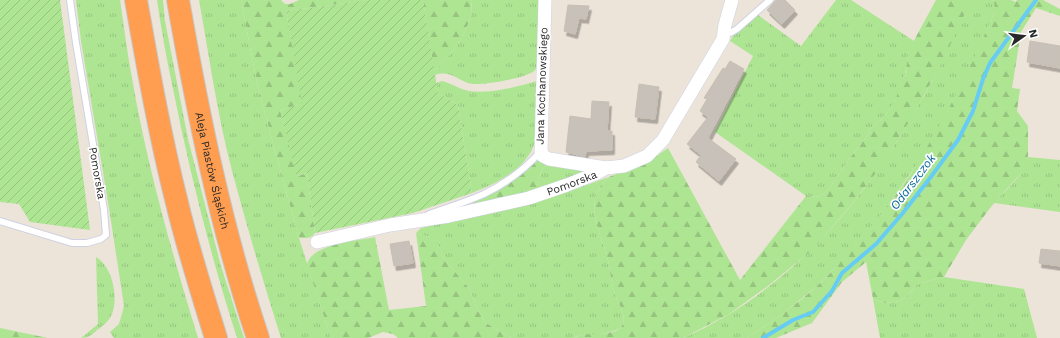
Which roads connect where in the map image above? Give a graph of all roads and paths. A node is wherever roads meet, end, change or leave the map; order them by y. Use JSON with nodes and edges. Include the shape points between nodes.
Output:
{"nodes":[{"id":1,"x":70,"y":0,"type":"edge"},
{"id":2,"x":136,"y":0,"type":"edge"},
{"id":3,"x":178,"y":0,"type":"edge"},
{"id":4,"x":545,"y":0,"type":"edge"},
{"id":5,"x":732,"y":0,"type":"edge"},
{"id":6,"x":770,"y":0,"type":"edge"},
{"id":7,"x":724,"y":34,"type":"junction"},
{"id":8,"x":541,"y":151,"type":"junction"},
{"id":9,"x":606,"y":168,"type":"junction"},
{"id":10,"x":0,"y":221,"type":"edge"},
{"id":11,"x":406,"y":222,"type":"junction"},
{"id":12,"x":317,"y":242,"type":"dead end"},
{"id":13,"x":216,"y":338,"type":"edge"},
{"id":14,"x":258,"y":338,"type":"edge"}],
"edges":[{"from":1,"to":10,"type":"lane","name":"Pomorska","via":[[106,235],[87,243],[72,243]]},
{"from":2,"to":13,"type":"highway","via":[[175,195]]},
{"from":3,"to":14,"type":"highway","name":"Aleja Piastów Śląskich","via":[[208,158],[229,243]]},
{"from":4,"to":8,"type":"street","name":"Jana Kochanowskiego"},
{"from":5,"to":7,"type":"street","name":"Pomorska","via":[[724,25]]},
{"from":6,"to":7,"type":"lane","via":[[737,29]]},
{"from":7,"to":9,"type":"street","name":"Pomorska","via":[[663,140],[647,156],[624,166]]},
{"from":8,"to":9,"type":"street","name":"Jana Kochanowskiego","via":[[543,156],[549,158]]},
{"from":8,"to":11,"type":"lane","via":[[525,168],[484,194]]},
{"from":9,"to":11,"type":"street","name":"Pomorska","via":[[581,180],[528,198],[449,216]]},
{"from":11,"to":12,"type":"street","name":"Pomorska"}]}
